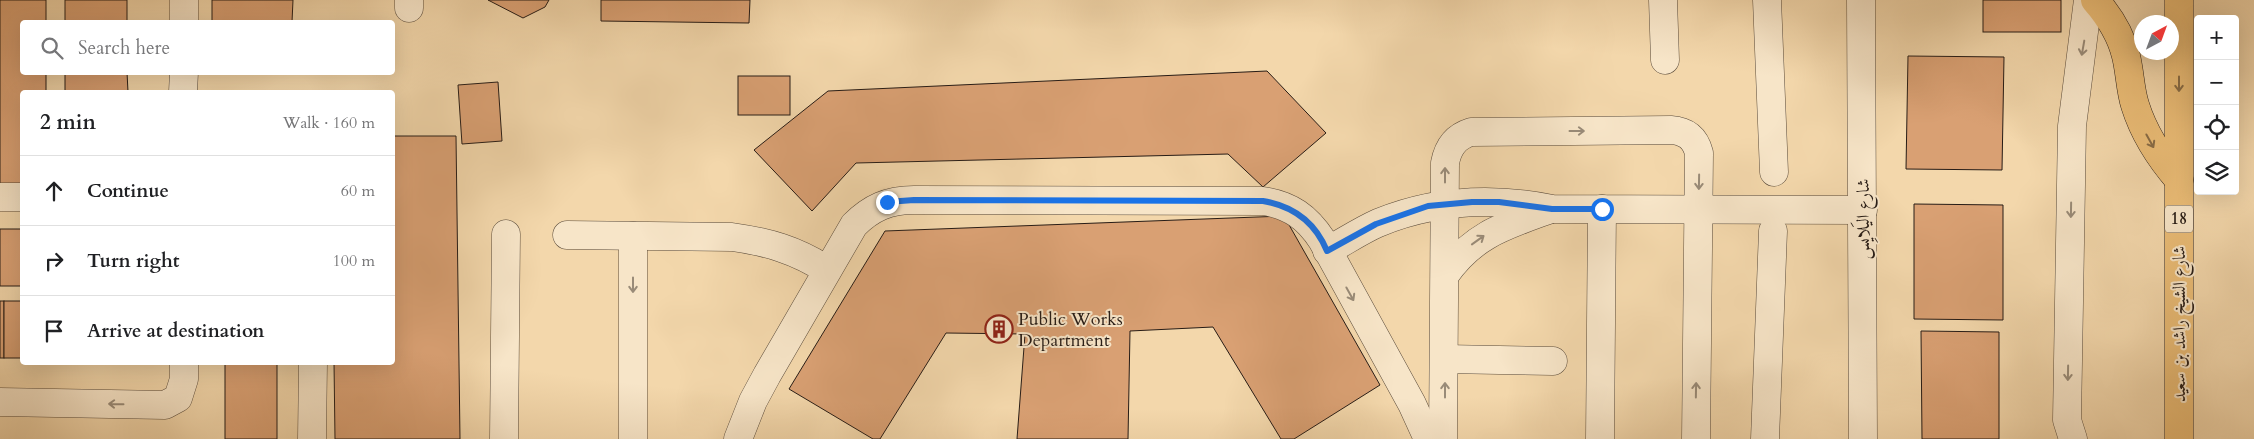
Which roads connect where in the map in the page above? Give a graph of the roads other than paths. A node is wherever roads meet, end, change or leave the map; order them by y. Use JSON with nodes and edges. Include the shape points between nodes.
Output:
{"nodes":[{"id":1,"x":184,"y":0,"type":"edge"},
{"id":2,"x":1663,"y":0,"type":"edge"},
{"id":3,"x":1767,"y":0,"type":"edge"},
{"id":4,"x":1861,"y":0,"type":"edge"},
{"id":5,"x":2088,"y":0,"type":"edge"},
{"id":6,"x":2094,"y":0,"type":"edge"},
{"id":7,"x":2179,"y":0,"type":"edge"},
{"id":8,"x":184,"y":20,"type":"edge"},
{"id":9,"x":1666,"y":60,"type":"dead end"},
{"id":10,"x":184,"y":75,"type":"edge"},
{"id":11,"x":184,"y":90,"type":"edge"},
{"id":12,"x":1774,"y":172,"type":"dead end"},
{"id":13,"x":2179,"y":180,"type":"junction"},
{"id":14,"x":0,"y":197,"type":"edge"},
{"id":15,"x":20,"y":197,"type":"edge"},
{"id":16,"x":1445,"y":204,"type":"junction"},
{"id":17,"x":1552,"y":209,"type":"junction"},
{"id":18,"x":1602,"y":209,"type":"junction"},
{"id":19,"x":1698,"y":209,"type":"junction"},
{"id":20,"x":1862,"y":210,"type":"junction"},
{"id":21,"x":1773,"y":231,"type":"dead end"},
{"id":22,"x":506,"y":234,"type":"dead end"},
{"id":23,"x":567,"y":235,"type":"dead end"},
{"id":24,"x":633,"y":236,"type":"junction"},
{"id":25,"x":1327,"y":251,"type":"junction"},
{"id":26,"x":827,"y":270,"type":"junction"},
{"id":27,"x":1445,"y":275,"type":"junction"},
{"id":28,"x":1445,"y":359,"type":"junction"},
{"id":29,"x":1553,"y":361,"type":"dead end"},
{"id":30,"x":184,"y":365,"type":"edge"},
{"id":31,"x":313,"y":365,"type":"edge"},
{"id":32,"x":0,"y":402,"type":"edge"},
{"id":33,"x":312,"y":439,"type":"edge"},
{"id":34,"x":504,"y":439,"type":"edge"},
{"id":35,"x":633,"y":439,"type":"edge"},
{"id":36,"x":738,"y":439,"type":"edge"},
{"id":37,"x":1428,"y":439,"type":"edge"},
{"id":38,"x":1443,"y":439,"type":"edge"},
{"id":39,"x":1600,"y":439,"type":"edge"},
{"id":40,"x":1696,"y":439,"type":"edge"},
{"id":41,"x":1765,"y":439,"type":"edge"},
{"id":42,"x":1863,"y":439,"type":"edge"},
{"id":43,"x":2072,"y":439,"type":"edge"},
{"id":44,"x":2179,"y":439,"type":"edge"}],
"edges":[{"from":1,"to":8,"type":"street"},
{"from":2,"to":9,"type":"street"},
{"from":3,"to":12,"type":"street"},
{"from":4,"to":20,"type":"street","name":"شارع اليَلايِس"},
{"from":5,"to":43,"type":"street","one_way":true,"via":[[2071,154],[2067,420]]},
{"from":6,"to":13,"type":"main road","one_way":true,"via":[[2118,33],[2141,124],[2155,150]]},
{"from":7,"to":13,"type":"main road","name":"شارع الشيخ راشد بن سعيد","number":"18","one_way":true},
{"from":10,"to":11,"type":"street"},
{"from":13,"to":44,"type":"main road","name":"شارع الشيخ راشد بن سعيد","number":"18"},
{"from":14,"to":15,"type":"street"},
{"from":16,"to":17,"type":"street","via":[[1499,202]]},
{"from":16,"to":19,"type":"street","one_way":true,"via":[[1447,154],[1450,146],[1463,134],[1671,130],[1684,132],[1698,147]]},
{"from":16,"to":25,"type":"street","via":[[1393,217]]},
{"from":16,"to":27,"type":"street"},
{"from":17,"to":18,"type":"street"},
{"from":27,"to":17,"type":"street","one_way":true,"via":[[1465,250],[1485,235]]},
{"from":18,"to":19,"type":"street"},
{"from":18,"to":39,"type":"street"},
{"from":19,"to":20,"type":"street"},
{"from":40,"to":19,"type":"street","one_way":true},
{"from":20,"to":42,"type":"street","name":"شارع اليَلايِس"},
{"from":21,"to":41,"type":"street"},
{"from":22,"to":34,"type":"street"},
{"from":23,"to":24,"type":"street"},
{"from":24,"to":26,"type":"street","via":[[752,240],[792,250]]},
{"from":24,"to":35,"type":"street","one_way":true},
{"from":25,"to":26,"type":"street","via":[[1315,230],[1302,217],[1286,207],[1263,201],[900,200],[887,202],[863,216]]},
{"from":25,"to":37,"type":"street","one_way":true},
{"from":26,"to":36,"type":"street","via":[[757,393]]},
{"from":27,"to":28,"type":"street"},
{"from":28,"to":29,"type":"street"},
{"from":38,"to":28,"type":"street","one_way":true},
{"from":30,"to":32,"type":"street","one_way":true,"via":[[178,398],[165,405]]},
{"from":31,"to":33,"type":"street"}]}
